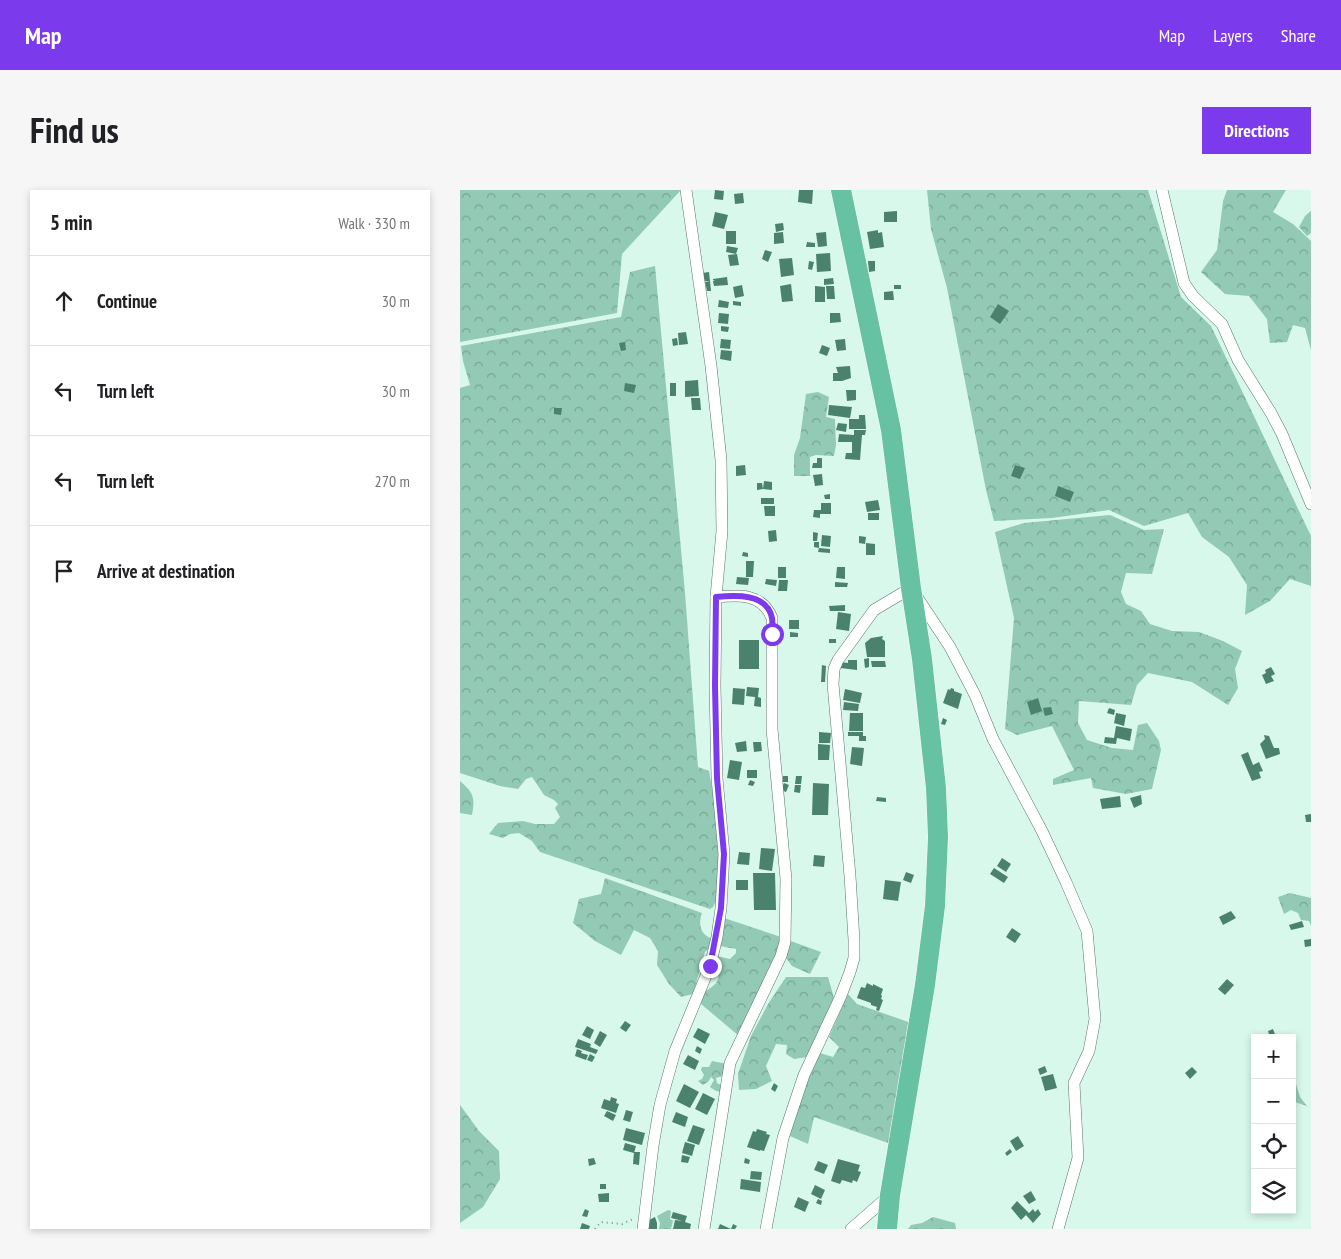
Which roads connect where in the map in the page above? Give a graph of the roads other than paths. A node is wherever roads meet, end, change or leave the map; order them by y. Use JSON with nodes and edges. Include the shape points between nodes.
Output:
{"nodes":[{"id":1,"x":686,"y":190,"type":"edge"},
{"id":2,"x":841,"y":190,"type":"edge"},
{"id":3,"x":1162,"y":190,"type":"edge"},
{"id":4,"x":1311,"y":504,"type":"edge"},
{"id":5,"x":911,"y":588,"type":"junction"},
{"id":6,"x":716,"y":597,"type":"junction"},
{"id":7,"x":890,"y":1195,"type":"junction"},
{"id":8,"x":644,"y":1229,"type":"edge"},
{"id":9,"x":704,"y":1229,"type":"edge"},
{"id":10,"x":766,"y":1229,"type":"edge"},
{"id":11,"x":851,"y":1229,"type":"edge"},
{"id":12,"x":887,"y":1229,"type":"edge"},
{"id":13,"x":1058,"y":1229,"type":"edge"}],
"edges":[{"from":1,"to":6,"type":"street","via":[[721,460],[722,531]]},
{"from":2,"to":5,"type":"highway","via":[[891,430]]},
{"from":3,"to":4,"type":"street","via":[[1184,283],[1222,324],[1238,360],[1282,434]]},
{"from":5,"to":7,"type":"highway","via":[[936,788],[938,837],[935,906],[925,985]]},
{"from":5,"to":10,"type":"street","via":[[874,610],[834,669],[854,958],[840,998],[804,1075],[783,1138]]},
{"from":5,"to":13,"type":"street","via":[[950,647],[975,695],[992,739],[1042,831],[1087,931],[1095,1019],[1089,1051],[1074,1083],[1078,1158]]},
{"from":6,"to":8,"type":"street","via":[[717,778],[724,854],[721,908],[710,966],[678,1042],[660,1105]]},
{"from":6,"to":9,"type":"street","via":[[734,595],[754,599],[768,608],[772,618],[772,728],[786,879],[785,942],[730,1063]]},
{"from":7,"to":11,"type":"street"},
{"from":7,"to":12,"type":"highway"}]}
